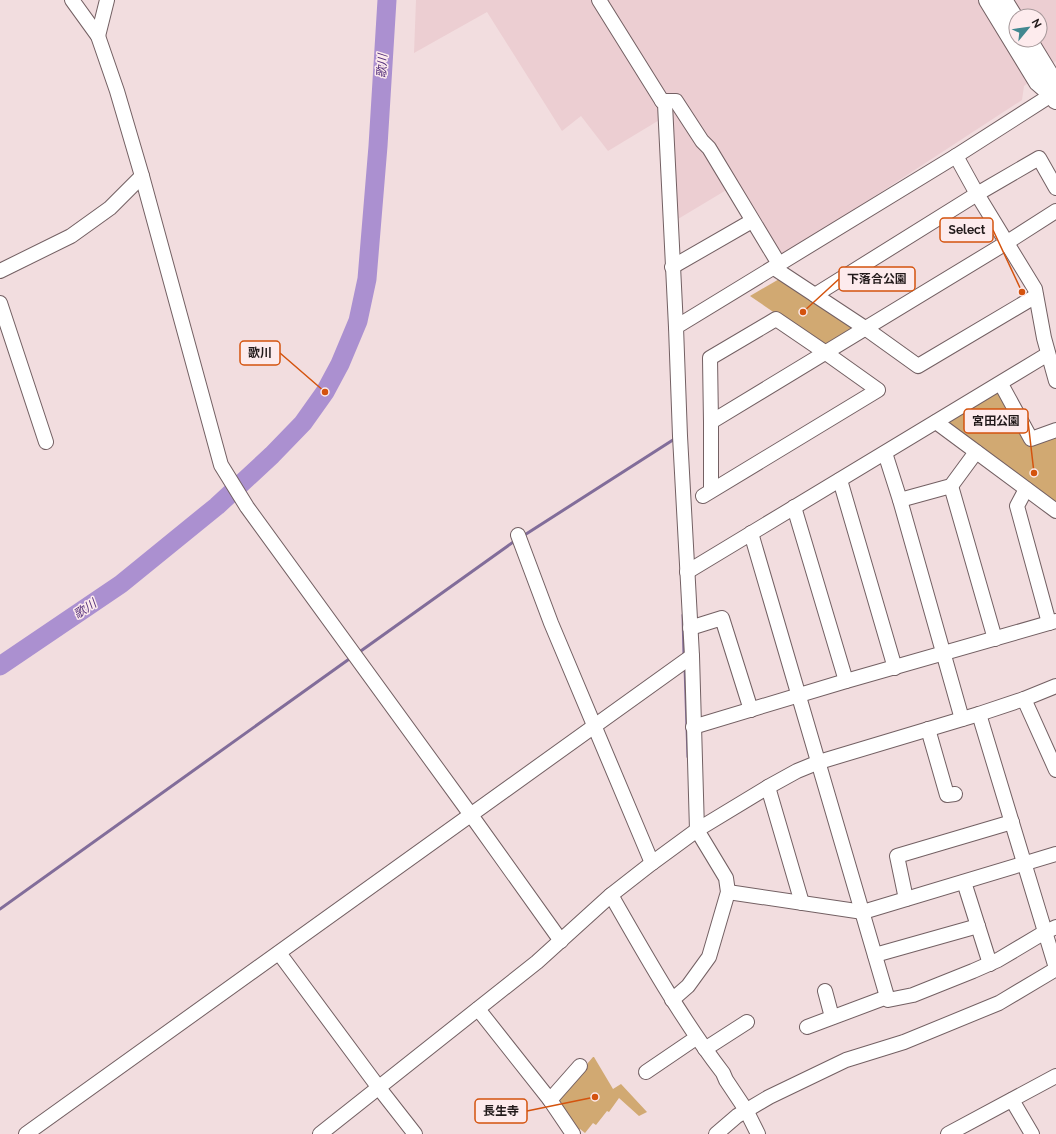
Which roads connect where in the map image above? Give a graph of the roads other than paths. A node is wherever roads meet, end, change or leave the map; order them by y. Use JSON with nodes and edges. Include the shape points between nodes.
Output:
{"nodes":[{"id":1,"x":72,"y":0,"type":"edge"},
{"id":2,"x":107,"y":0,"type":"edge"},
{"id":3,"x":600,"y":0,"type":"edge"},
{"id":4,"x":988,"y":0,"type":"edge"},
{"id":5,"x":98,"y":36,"type":"junction"},
{"id":6,"x":1033,"y":48,"type":"edge"},
{"id":7,"x":1055,"y":96,"type":"edge"},
{"id":8,"x":662,"y":101,"type":"junction"},
{"id":9,"x":956,"y":156,"type":"junction"},
{"id":10,"x":142,"y":176,"type":"junction"},
{"id":11,"x":1056,"y":188,"type":"edge"},
{"id":12,"x":977,"y":194,"type":"junction"},
{"id":13,"x":1056,"y":211,"type":"edge"},
{"id":14,"x":752,"y":221,"type":"junction"},
{"id":15,"x":1006,"y":243,"type":"junction"},
{"id":16,"x":776,"y":266,"type":"junction"},
{"id":17,"x":672,"y":267,"type":"junction"},
{"id":18,"x":0,"y":271,"type":"edge"},
{"id":19,"x":815,"y":295,"type":"junction"},
{"id":20,"x":1036,"y":296,"type":"junction"},
{"id":21,"x":0,"y":303,"type":"edge"},
{"id":22,"x":676,"y":327,"type":"junction"},
{"id":23,"x":865,"y":328,"type":"junction"},
{"id":24,"x":1050,"y":335,"type":"edge"},
{"id":25,"x":826,"y":353,"type":"junction"},
{"id":26,"x":1048,"y":354,"type":"junction"},
{"id":27,"x":1056,"y":381,"type":"edge"},
{"id":28,"x":1001,"y":384,"type":"junction"},
{"id":29,"x":711,"y":422,"type":"junction"},
{"id":30,"x":936,"y":422,"type":"junction"},
{"id":31,"x":1056,"y":430,"type":"edge"},
{"id":32,"x":46,"y":442,"type":"dead end"},
{"id":33,"x":976,"y":452,"type":"junction"},
{"id":34,"x":885,"y":453,"type":"junction"},
{"id":35,"x":840,"y":480,"type":"junction"},
{"id":36,"x":951,"y":486,"type":"junction"},
{"id":37,"x":1026,"y":488,"type":"junction"},
{"id":38,"x":900,"y":500,"type":"junction"},
{"id":39,"x":794,"y":507,"type":"junction"},
{"id":40,"x":1056,"y":511,"type":"edge"},
{"id":41,"x":751,"y":533,"type":"junction"},
{"id":42,"x":518,"y":535,"type":"dead end"},
{"id":43,"x":687,"y":572,"type":"junction"},
{"id":44,"x":1053,"y":622,"type":"edge"},
{"id":45,"x":690,"y":628,"type":"junction"},
{"id":46,"x":995,"y":639,"type":"junction"},
{"id":47,"x":944,"y":653,"type":"junction"},
{"id":48,"x":692,"y":656,"type":"junction"},
{"id":49,"x":894,"y":668,"type":"junction"},
{"id":50,"x":846,"y":681,"type":"junction"},
{"id":51,"x":1056,"y":686,"type":"edge"},
{"id":52,"x":799,"y":696,"type":"junction"},
{"id":53,"x":1024,"y":699,"type":"junction"},
{"id":54,"x":751,"y":710,"type":"junction"},
{"id":55,"x":979,"y":714,"type":"junction"},
{"id":56,"x":962,"y":719,"type":"junction"},
{"id":57,"x":595,"y":726,"type":"junction"},
{"id":58,"x":693,"y":727,"type":"junction"},
{"id":59,"x":928,"y":729,"type":"junction"},
{"id":60,"x":819,"y":762,"type":"junction"},
{"id":61,"x":1056,"y":770,"type":"edge"},
{"id":62,"x":768,"y":787,"type":"junction"},
{"id":63,"x":947,"y":796,"type":"dead end"},
{"id":64,"x":472,"y":815,"type":"junction"},
{"id":65,"x":1012,"y":822,"type":"junction"},
{"id":66,"x":697,"y":830,"type":"junction"},
{"id":67,"x":1056,"y":854,"type":"edge"},
{"id":68,"x":652,"y":863,"type":"junction"},
{"id":69,"x":1025,"y":864,"type":"junction"},
{"id":70,"x":964,"y":882,"type":"junction"},
{"id":71,"x":728,"y":892,"type":"junction"},
{"id":72,"x":611,"y":895,"type":"junction"},
{"id":73,"x":906,"y":899,"type":"junction"},
{"id":74,"x":802,"y":902,"type":"junction"},
{"id":75,"x":863,"y":912,"type":"junction"},
{"id":76,"x":978,"y":926,"type":"junction"},
{"id":77,"x":1051,"y":929,"type":"edge"},
{"id":78,"x":561,"y":941,"type":"junction"},
{"id":79,"x":279,"y":953,"type":"junction"},
{"id":80,"x":875,"y":955,"type":"junction"},
{"id":81,"x":990,"y":964,"type":"junction"},
{"id":82,"x":1056,"y":969,"type":"edge"},
{"id":83,"x":826,"y":991,"type":"dead end"},
{"id":84,"x":887,"y":997,"type":"junction"},
{"id":85,"x":672,"y":1000,"type":"junction"},
{"id":86,"x":478,"y":1009,"type":"junction"},
{"id":87,"x":832,"y":1017,"type":"junction"},
{"id":88,"x":747,"y":1022,"type":"dead end"},
{"id":89,"x":807,"y":1027,"type":"dead end"},
{"id":90,"x":701,"y":1043,"type":"junction"},
{"id":91,"x":580,"y":1066,"type":"dead end"},
{"id":92,"x":653,"y":1070,"type":"dead end"},
{"id":93,"x":1056,"y":1076,"type":"edge"},
{"id":94,"x":379,"y":1088,"type":"junction"},
{"id":95,"x":550,"y":1100,"type":"junction"},
{"id":96,"x":1012,"y":1100,"type":"junction"},
{"id":97,"x":746,"y":1110,"type":"junction"},
{"id":98,"x":26,"y":1134,"type":"edge"},
{"id":99,"x":320,"y":1134,"type":"edge"},
{"id":100,"x":415,"y":1134,"type":"edge"},
{"id":101,"x":573,"y":1134,"type":"edge"},
{"id":102,"x":716,"y":1134,"type":"edge"},
{"id":103,"x":758,"y":1134,"type":"edge"},
{"id":104,"x":948,"y":1134,"type":"edge"},
{"id":105,"x":1032,"y":1134,"type":"edge"}],
"edges":[{"from":1,"to":5,"type":"street"},
{"from":2,"to":5,"type":"street"},
{"from":3,"to":8,"type":"street"},
{"from":4,"to":7,"type":"main road","via":[[1038,82]]},
{"from":5,"to":10,"type":"street"},
{"from":6,"to":7,"type":"main road","via":[[1050,76]]},
{"from":7,"to":9,"type":"street"},
{"from":8,"to":14,"type":"street","via":[[676,101],[709,148]]},
{"from":8,"to":17,"type":"street","via":[[665,104]]},
{"from":9,"to":12,"type":"street"},
{"from":9,"to":16,"type":"street"},
{"from":10,"to":18,"type":"street","via":[[110,208],[70,236]]},
{"from":10,"to":64,"type":"street","via":[[224,471]]},
{"from":11,"to":12,"type":"street","via":[[1039,158]]},
{"from":12,"to":15,"type":"street"},
{"from":12,"to":19,"type":"street"},
{"from":13,"to":15,"type":"street"},
{"from":14,"to":16,"type":"street"},
{"from":14,"to":17,"type":"street"},
{"from":15,"to":20,"type":"street","via":[[1035,289]]},
{"from":15,"to":23,"type":"street"},
{"from":16,"to":19,"type":"street"},
{"from":16,"to":22,"type":"street"},
{"from":17,"to":22,"type":"street"},
{"from":19,"to":23,"type":"street"},
{"from":20,"to":23,"type":"street","via":[[918,366]]},
{"from":20,"to":24,"type":"street"},
{"from":21,"to":32,"type":"street"},
{"from":22,"to":43,"type":"street"},
{"from":23,"to":25,"type":"street"},
{"from":24,"to":26,"type":"street"},
{"from":25,"to":29,"type":"street"},
{"from":25,"to":29,"type":"street","via":[[776,319],[710,358]]},
{"from":25,"to":29,"type":"street","via":[[878,390],[707,493]]},
{"from":26,"to":27,"type":"street"},
{"from":26,"to":28,"type":"street"},
{"from":28,"to":30,"type":"street"},
{"from":28,"to":31,"type":"street","via":[[1031,439]]},
{"from":30,"to":33,"type":"street"},
{"from":30,"to":34,"type":"street"},
{"from":33,"to":36,"type":"street"},
{"from":33,"to":37,"type":"street"},
{"from":34,"to":35,"type":"street"},
{"from":34,"to":38,"type":"street"},
{"from":35,"to":39,"type":"street"},
{"from":35,"to":49,"type":"street"},
{"from":36,"to":38,"type":"street"},
{"from":36,"to":46,"type":"street"},
{"from":37,"to":40,"type":"street"},
{"from":37,"to":44,"type":"street","via":[[1017,506]]},
{"from":38,"to":47,"type":"street"},
{"from":39,"to":41,"type":"street"},
{"from":39,"to":50,"type":"street"},
{"from":41,"to":43,"type":"street"},
{"from":41,"to":52,"type":"street"},
{"from":42,"to":57,"type":"street","via":[[551,623]]},
{"from":43,"to":45,"type":"street"},
{"from":44,"to":46,"type":"street"},
{"from":45,"to":48,"type":"street"},
{"from":45,"to":54,"type":"street","via":[[722,618]]},
{"from":46,"to":47,"type":"street"},
{"from":47,"to":49,"type":"street"},
{"from":47,"to":56,"type":"street"},
{"from":48,"to":57,"type":"street"},
{"from":48,"to":58,"type":"street"},
{"from":49,"to":50,"type":"street"},
{"from":50,"to":52,"type":"street"},
{"from":51,"to":53,"type":"street"},
{"from":52,"to":54,"type":"street"},
{"from":52,"to":60,"type":"street"},
{"from":53,"to":55,"type":"street"},
{"from":53,"to":61,"type":"street"},
{"from":54,"to":58,"type":"street"},
{"from":55,"to":56,"type":"street"},
{"from":55,"to":65,"type":"street"},
{"from":56,"to":59,"type":"street"},
{"from":57,"to":64,"type":"street"},
{"from":57,"to":68,"type":"street"},
{"from":58,"to":66,"type":"street"},
{"from":59,"to":60,"type":"street"},
{"from":59,"to":63,"type":"street"},
{"from":60,"to":62,"type":"street"},
{"from":60,"to":75,"type":"street"},
{"from":62,"to":66,"type":"street"},
{"from":62,"to":74,"type":"street"},
{"from":64,"to":78,"type":"street"},
{"from":64,"to":79,"type":"street"},
{"from":65,"to":69,"type":"street"},
{"from":65,"to":73,"type":"street","via":[[897,856]]},
{"from":66,"to":68,"type":"street"},
{"from":66,"to":71,"type":"street","via":[[726,878]]},
{"from":67,"to":69,"type":"street"},
{"from":68,"to":72,"type":"street"},
{"from":69,"to":70,"type":"street"},
{"from":69,"to":77,"type":"street"},
{"from":70,"to":73,"type":"street"},
{"from":70,"to":76,"type":"street"},
{"from":71,"to":74,"type":"street"},
{"from":71,"to":85,"type":"street","via":[[709,957],[688,986]]},
{"from":72,"to":78,"type":"street"},
{"from":72,"to":85,"type":"street"},
{"from":73,"to":75,"type":"street"},
{"from":74,"to":75,"type":"street"},
{"from":75,"to":80,"type":"street"},
{"from":76,"to":80,"type":"street"},
{"from":76,"to":81,"type":"street"},
{"from":77,"to":81,"type":"street"},
{"from":77,"to":82,"type":"street"},
{"from":78,"to":86,"type":"street"},
{"from":79,"to":94,"type":"street"},
{"from":79,"to":98,"type":"street"},
{"from":80,"to":84,"type":"street"},
{"from":81,"to":84,"type":"street","via":[[913,995],[888,1000]]},
{"from":82,"to":97,"type":"street","via":[[999,1003],[904,1042],[846,1060]]},
{"from":83,"to":87,"type":"street"},
{"from":84,"to":87,"type":"street"},
{"from":85,"to":90,"type":"street"},
{"from":86,"to":94,"type":"street"},
{"from":86,"to":95,"type":"street"},
{"from":87,"to":89,"type":"street"},
{"from":88,"to":90,"type":"street","via":[[735,1034]]},
{"from":90,"to":92,"type":"street"},
{"from":90,"to":97,"type":"street"},
{"from":91,"to":95,"type":"street"},
{"from":93,"to":96,"type":"street"},
{"from":94,"to":99,"type":"street"},
{"from":94,"to":100,"type":"street"},
{"from":95,"to":101,"type":"street"},
{"from":96,"to":104,"type":"street"},
{"from":96,"to":105,"type":"street"},
{"from":97,"to":102,"type":"street"},
{"from":97,"to":103,"type":"street"}]}
